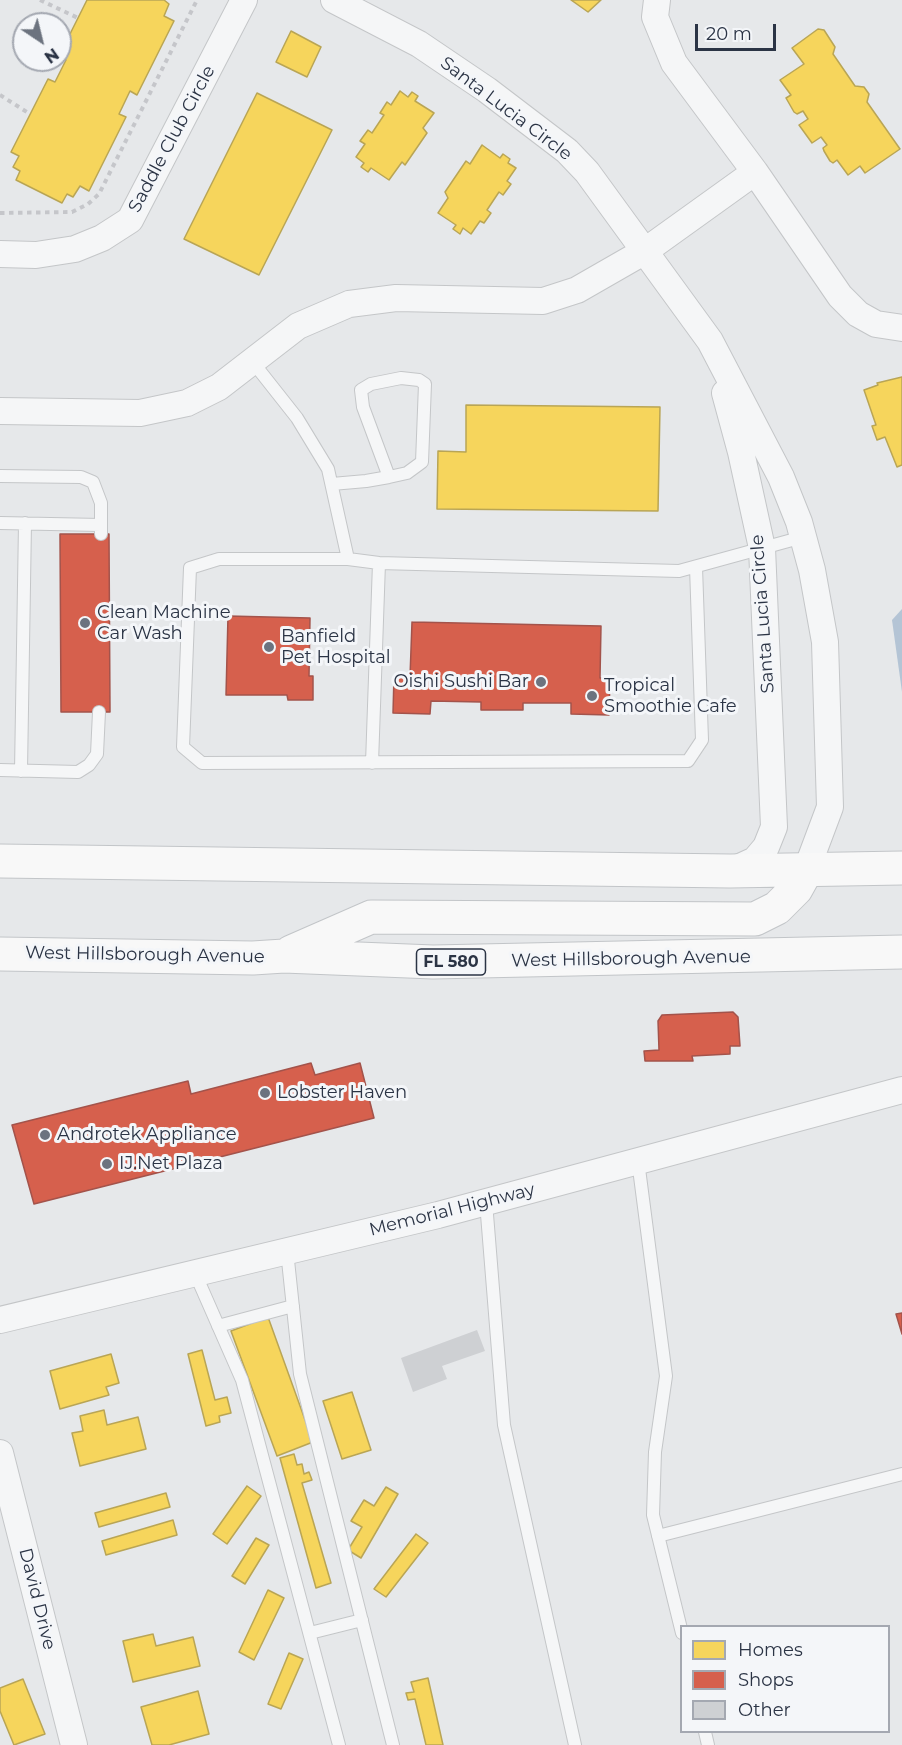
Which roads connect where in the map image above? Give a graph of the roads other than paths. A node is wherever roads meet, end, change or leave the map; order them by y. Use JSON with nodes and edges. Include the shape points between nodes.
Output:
{"nodes":[{"id":1,"x":244,"y":0,"type":"edge"},
{"id":2,"x":334,"y":0,"type":"edge"},
{"id":3,"x":657,"y":0,"type":"edge"},
{"id":4,"x":755,"y":172,"type":"junction"},
{"id":5,"x":645,"y":251,"type":"junction"},
{"id":6,"x":0,"y":254,"type":"edge"},
{"id":7,"x":902,"y":328,"type":"edge"},
{"id":8,"x":710,"y":341,"type":"junction"},
{"id":9,"x":252,"y":361,"type":"junction"},
{"id":10,"x":0,"y":411,"type":"edge"},
{"id":11,"x":0,"y":476,"type":"edge"},
{"id":12,"x":389,"y":477,"type":"junction"},
{"id":13,"x":332,"y":484,"type":"junction"},
{"id":14,"x":0,"y":523,"type":"edge"},
{"id":15,"x":25,"y":523,"type":"junction"},
{"id":16,"x":803,"y":537,"type":"junction"},
{"id":17,"x":762,"y":548,"type":"junction"},
{"id":18,"x":348,"y":559,"type":"junction"},
{"id":19,"x":380,"y":563,"type":"junction"},
{"id":20,"x":696,"y":567,"type":"junction"},
{"id":21,"x":99,"y":712,"type":"dead end"},
{"id":22,"x":372,"y":763,"type":"junction"},
{"id":23,"x":0,"y":770,"type":"edge"},
{"id":24,"x":21,"y":771,"type":"junction"},
{"id":25,"x":0,"y":861,"type":"edge"},
{"id":26,"x":902,"y":868,"type":"edge"},
{"id":27,"x":730,"y":871,"type":"junction"},
{"id":28,"x":806,"y":871,"type":"junction"},
{"id":29,"x":902,"y":952,"type":"edge"},
{"id":30,"x":0,"y":954,"type":"edge"},
{"id":31,"x":284,"y":956,"type":"junction"},
{"id":32,"x":902,"y":1090,"type":"edge"},
{"id":33,"x":638,"y":1161,"type":"junction"},
{"id":34,"x":486,"y":1202,"type":"junction"},
{"id":35,"x":287,"y":1251,"type":"junction"},
{"id":36,"x":195,"y":1273,"type":"junction"},
{"id":37,"x":293,"y":1306,"type":"junction"},
{"id":38,"x":0,"y":1320,"type":"edge"},
{"id":39,"x":218,"y":1326,"type":"junction"},
{"id":40,"x":0,"y":1453,"type":"edge"},
{"id":41,"x":902,"y":1474,"type":"edge"},
{"id":42,"x":658,"y":1536,"type":"junction"},
{"id":43,"x":362,"y":1620,"type":"junction"},
{"id":44,"x":680,"y":1630,"type":"edge"},
{"id":45,"x":310,"y":1633,"type":"junction"},
{"id":46,"x":74,"y":1745,"type":"edge"},
{"id":47,"x":339,"y":1745,"type":"edge"},
{"id":48,"x":393,"y":1745,"type":"edge"},
{"id":49,"x":575,"y":1745,"type":"edge"}],
"edges":[{"from":1,"to":6,"type":"street","name":"Saddle Club Circle","via":[[130,220],[75,249],[36,255]]},
{"from":2,"to":5,"type":"street","name":"Santa Lucia Circle","via":[[419,44],[567,151]]},
{"from":3,"to":4,"type":"street","via":[[655,17],[674,63]]},
{"from":4,"to":5,"type":"street"},
{"from":4,"to":7,"type":"street","via":[[840,296],[858,314],[876,324]]},
{"from":5,"to":8,"type":"street","name":"Santa Lucia Circle"},
{"from":5,"to":9,"type":"street","via":[[577,290],[543,301],[396,298],[349,304],[298,326]]},
{"from":8,"to":16,"type":"street","name":"Santa Lucia Circle","via":[[781,477]]},
{"from":8,"to":17,"type":"street","name":"Santa Lucia Circle","via":[[741,452]]},
{"from":9,"to":10,"type":"street","via":[[219,387],[187,403],[140,413]]},
{"from":9,"to":13,"type":"lane","via":[[315,446]]},
{"from":11,"to":15,"type":"lane","via":[[81,477],[93,482],[101,502],[101,529]]},
{"from":12,"to":12,"type":"lane","via":[[406,473],[422,462],[425,384],[419,380],[401,378],[361,390]]},
{"from":12,"to":13,"type":"lane"},
{"from":13,"to":18,"type":"lane"},
{"from":14,"to":15,"type":"lane"},
{"from":15,"to":24,"type":"lane"},
{"from":16,"to":17,"type":"lane"},
{"from":16,"to":28,"type":"street","name":"Santa Lucia Circle","via":[[825,642],[830,807]]},
{"from":17,"to":20,"type":"lane"},
{"from":17,"to":27,"type":"street","name":"Santa Lucia Circle","via":[[774,827],[766,848],[755,860]]},
{"from":18,"to":19,"type":"lane"},
{"from":18,"to":22,"type":"lane","via":[[219,559],[190,568],[183,747],[202,763]]},
{"from":19,"to":20,"type":"lane","via":[[679,572]]},
{"from":19,"to":22,"type":"lane"},
{"from":20,"to":22,"type":"lane","via":[[702,740],[688,761]]},
{"from":21,"to":24,"type":"lane","via":[[97,754],[89,765],[78,772]]},
{"from":23,"to":24,"type":"lane"},
{"from":25,"to":27,"type":"main road"},
{"from":26,"to":28,"type":"main road"},
{"from":27,"to":28,"type":"main road"},
{"from":28,"to":31,"type":"main road","via":[[796,889],[777,908],[755,919],[371,916]]},
{"from":29,"to":31,"type":"main road","name":"West Hillsborough Avenue","number":"FL 580","via":[[433,962]]},
{"from":30,"to":31,"type":"main road","name":"West Hillsborough Avenue","number":"FL 580"},
{"from":32,"to":33,"type":"street","name":"Memorial Highway"},
{"from":33,"to":34,"type":"street","name":"Memorial Highway"},
{"from":33,"to":42,"type":"lane","via":[[666,1376],[655,1452],[653,1515]]},
{"from":34,"to":35,"type":"street","name":"Memorial Highway"},
{"from":34,"to":49,"type":"lane","via":[[504,1425]]},
{"from":35,"to":36,"type":"street","name":"Memorial Highway"},
{"from":35,"to":37,"type":"lane"},
{"from":36,"to":38,"type":"street","name":"Memorial Highway"},
{"from":36,"to":39,"type":"lane"},
{"from":37,"to":39,"type":"lane"},
{"from":37,"to":43,"type":"lane","via":[[300,1374]]},
{"from":39,"to":45,"type":"lane","via":[[242,1380]]},
{"from":40,"to":46,"type":"street","name":"David Drive"},
{"from":41,"to":42,"type":"lane"},
{"from":42,"to":44,"type":"lane"},
{"from":43,"to":45,"type":"lane"},
{"from":43,"to":48,"type":"lane"},
{"from":45,"to":47,"type":"lane"}]}
